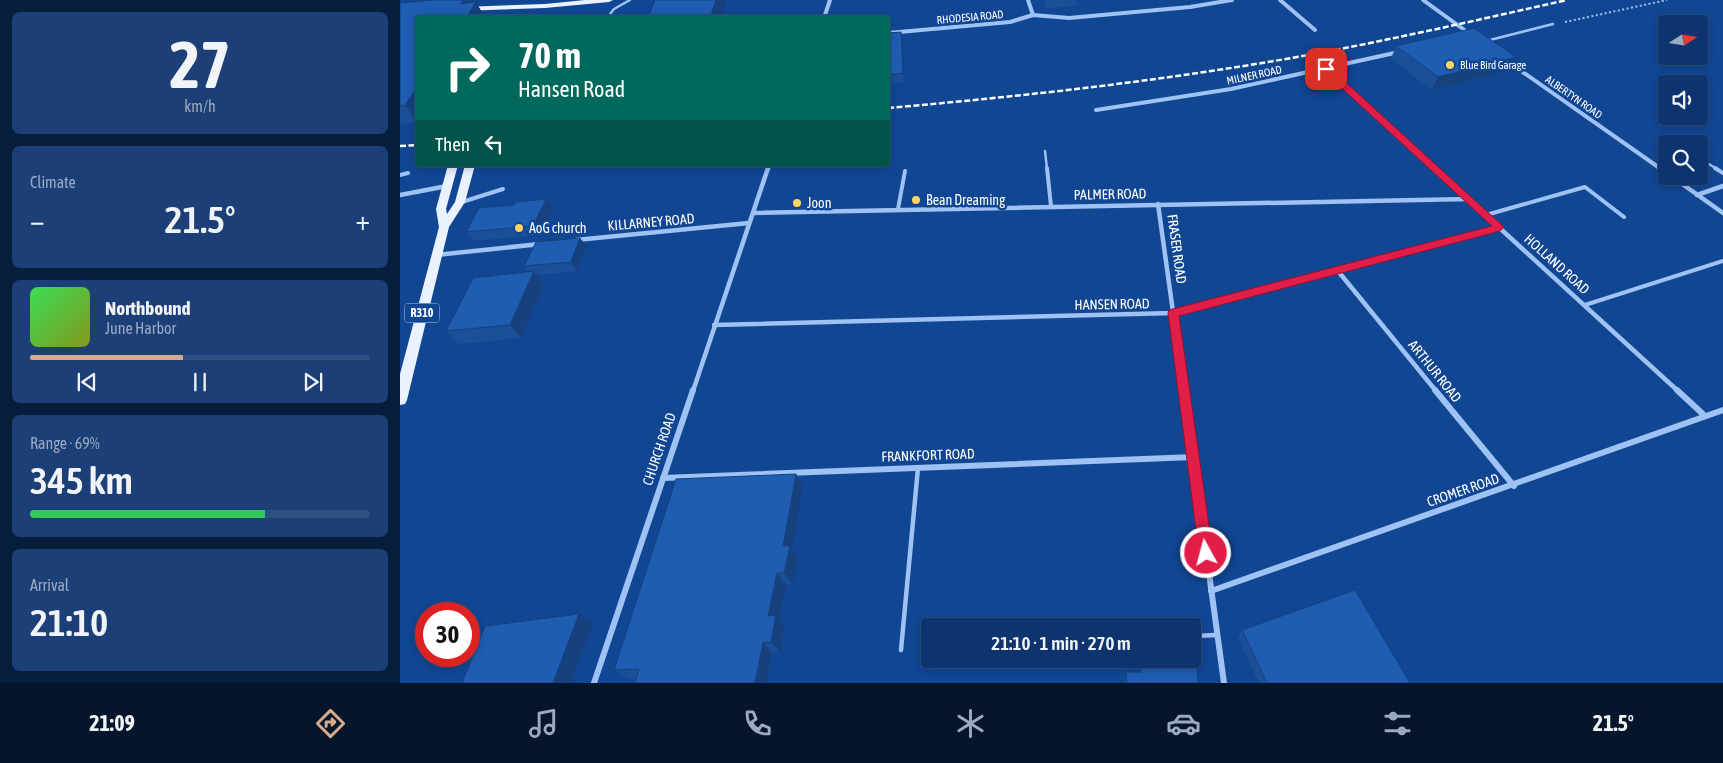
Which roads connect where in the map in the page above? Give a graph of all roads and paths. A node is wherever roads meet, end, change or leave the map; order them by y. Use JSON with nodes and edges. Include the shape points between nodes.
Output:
{"nodes":[{"id":1,"x":609,"y":0,"type":"edge"},
{"id":2,"x":630,"y":0,"type":"edge"},
{"id":3,"x":830,"y":0,"type":"edge"},
{"id":4,"x":1028,"y":0,"type":"edge"},
{"id":5,"x":1232,"y":0,"type":"edge"},
{"id":6,"x":1280,"y":0,"type":"edge"},
{"id":7,"x":1423,"y":0,"type":"edge"},
{"id":8,"x":1667,"y":0,"type":"edge"},
{"id":9,"x":524,"y":3,"type":"edge"},
{"id":10,"x":449,"y":10,"type":"edge"},
{"id":11,"x":515,"y":15,"type":"dead end"},
{"id":12,"x":608,"y":15,"type":"edge"},
{"id":13,"x":825,"y":15,"type":"edge"},
{"id":14,"x":1033,"y":15,"type":"junction"},
{"id":15,"x":1553,"y":24,"type":"joint"},
{"id":16,"x":1315,"y":30,"type":"dead end"},
{"id":17,"x":890,"y":33,"type":"edge"},
{"id":18,"x":1466,"y":37,"type":"edge"},
{"id":19,"x":1482,"y":43,"type":"joint"},
{"id":20,"x":1490,"y":48,"type":"edge"},
{"id":21,"x":1403,"y":51,"type":"edge"},
{"id":22,"x":1506,"y":60,"type":"edge"},
{"id":23,"x":1326,"y":69,"type":"junction"},
{"id":24,"x":1096,"y":110,"type":"dead end"},
{"id":25,"x":1046,"y":151,"type":"dead end"},
{"id":26,"x":1708,"y":164,"type":"edge"},
{"id":27,"x":452,"y":167,"type":"edge"},
{"id":28,"x":469,"y":167,"type":"edge"},
{"id":29,"x":768,"y":167,"type":"edge"},
{"id":30,"x":1658,"y":167,"type":"edge"},
{"id":31,"x":905,"y":171,"type":"dead end"},
{"id":32,"x":408,"y":173,"type":"dead end"},
{"id":33,"x":1723,"y":173,"type":"edge"},
{"id":34,"x":400,"y":175,"type":"edge"},
{"id":35,"x":1684,"y":185,"type":"edge"},
{"id":36,"x":447,"y":186,"type":"junction"},
{"id":37,"x":1723,"y":186,"type":"edge"},
{"id":38,"x":503,"y":189,"type":"dead end"},
{"id":39,"x":400,"y":195,"type":"edge"},
{"id":40,"x":1698,"y":195,"type":"junction"},
{"id":41,"x":1469,"y":198,"type":"junction"},
{"id":42,"x":460,"y":202,"type":"junction"},
{"id":43,"x":1158,"y":204,"type":"junction"},
{"id":44,"x":1050,"y":206,"type":"junction"},
{"id":45,"x":898,"y":209,"type":"junction"},
{"id":46,"x":753,"y":213,"type":"junction"},
{"id":47,"x":1723,"y":213,"type":"edge"},
{"id":48,"x":1486,"y":215,"type":"junction"},
{"id":49,"x":1624,"y":217,"type":"dead end"},
{"id":50,"x":749,"y":223,"type":"junction"},
{"id":51,"x":444,"y":227,"type":"junction"},
{"id":52,"x":1500,"y":227,"type":"junction"},
{"id":53,"x":568,"y":241,"type":"edge"},
{"id":54,"x":550,"y":243,"type":"edge"},
{"id":55,"x":436,"y":255,"type":"junction"},
{"id":56,"x":1723,"y":261,"type":"edge"},
{"id":57,"x":1338,"y":271,"type":"junction"},
{"id":58,"x":1585,"y":305,"type":"junction"},
{"id":59,"x":1173,"y":313,"type":"junction"},
{"id":60,"x":714,"y":325,"type":"junction"},
{"id":61,"x":400,"y":400,"type":"edge"},
{"id":62,"x":1723,"y":410,"type":"edge"},
{"id":63,"x":1706,"y":416,"type":"junction"},
{"id":64,"x":1194,"y":457,"type":"junction"},
{"id":65,"x":918,"y":468,"type":"junction"},
{"id":66,"x":663,"y":478,"type":"junction"},
{"id":67,"x":1514,"y":486,"type":"junction"},
{"id":68,"x":1211,"y":591,"type":"junction"},
{"id":69,"x":1217,"y":635,"type":"junction"},
{"id":70,"x":1201,"y":636,"type":"edge"},
{"id":71,"x":900,"y":650,"type":"dead end"},
{"id":72,"x":594,"y":683,"type":"edge"},
{"id":73,"x":1224,"y":683,"type":"edge"}],
"edges":[{"from":1,"to":9,"type":"main road"},
{"from":2,"to":12,"type":"lane","via":[[616,6]]},
{"from":3,"to":13,"type":"street"},
{"from":4,"to":14,"type":"street"},
{"from":5,"to":14,"type":"street","name":"RHODESIA ROAD","via":[[1069,18]]},
{"from":6,"to":16,"type":"street"},
{"from":7,"to":18,"type":"street","via":[[1472,36]]},
{"from":8,"to":15,"type":"path"},
{"from":9,"to":10,"type":"main road"},
{"from":9,"to":11,"type":"main road"},
{"from":14,"to":17,"type":"street","name":"RHODESIA ROAD","via":[[1010,22]]},
{"from":15,"to":19,"type":"lane"},
{"from":19,"to":20,"type":"street"},
{"from":21,"to":23,"type":"street","name":"MILNER ROAD"},
{"from":22,"to":30,"type":"street","name":"ALBERTYN ROAD"},
{"from":23,"to":24,"type":"street","name":"MILNER ROAD","via":[[1231,89]]},
{"from":23,"to":41,"type":"street","name":"HOLLAND ROAD"},
{"from":25,"to":44,"type":"lane"},
{"from":26,"to":33,"type":"lane"},
{"from":27,"to":36,"type":"main road","number":"R310"},
{"from":28,"to":42,"type":"main road","number":"R310"},
{"from":29,"to":46,"type":"street"},
{"from":31,"to":45,"type":"lane"},
{"from":32,"to":34,"type":"lane"},
{"from":35,"to":40,"type":"street"},
{"from":36,"to":39,"type":"street"},
{"from":36,"to":51,"type":"main road","number":"R310","via":[[441,209]]},
{"from":37,"to":40,"type":"street"},
{"from":38,"to":42,"type":"lane"},
{"from":40,"to":47,"type":"street"},
{"from":41,"to":43,"type":"street","name":"PALMER ROAD"},
{"from":41,"to":48,"type":"street","name":"HOLLAND ROAD"},
{"from":42,"to":51,"type":"main road","number":"R310"},
{"from":43,"to":44,"type":"street","name":"PALMER ROAD"},
{"from":43,"to":59,"type":"street","name":"FRASER ROAD"},
{"from":44,"to":45,"type":"street","name":"PALMER ROAD"},
{"from":45,"to":46,"type":"street","name":"PALMER ROAD"},
{"from":46,"to":50,"type":"street","name":"CHURCH ROAD"},
{"from":48,"to":49,"type":"lane","via":[[1585,187]]},
{"from":48,"to":52,"type":"street","name":"HOLLAND ROAD"},
{"from":50,"to":53,"type":"street","name":"KILLARNEY ROAD"},
{"from":50,"to":60,"type":"street","name":"CHURCH ROAD"},
{"from":51,"to":55,"type":"main road","number":"R310"},
{"from":52,"to":57,"type":"street","name":"HANSEN ROAD"},
{"from":52,"to":58,"type":"street","name":"HOLLAND ROAD"},
{"from":54,"to":55,"type":"street"},
{"from":55,"to":61,"type":"main road","number":"R310"},
{"from":56,"to":58,"type":"lane"},
{"from":57,"to":59,"type":"street","name":"HANSEN ROAD"},
{"from":57,"to":67,"type":"street","name":"ARTHUR ROAD"},
{"from":58,"to":63,"type":"street","name":"HOLLAND ROAD"},
{"from":59,"to":60,"type":"street","name":"HANSEN ROAD"},
{"from":59,"to":64,"type":"street","name":"FRASER ROAD"},
{"from":60,"to":66,"type":"street","name":"CHURCH ROAD"},
{"from":62,"to":63,"type":"street","name":"CROMER ROAD"},
{"from":63,"to":67,"type":"street","name":"CROMER ROAD"},
{"from":64,"to":65,"type":"street","name":"FRANKFORT ROAD"},
{"from":64,"to":68,"type":"street","name":"FRASER ROAD"},
{"from":65,"to":66,"type":"street","name":"FRANKFORT ROAD"},
{"from":65,"to":71,"type":"lane"},
{"from":66,"to":72,"type":"street","name":"CHURCH ROAD"},
{"from":67,"to":68,"type":"street","name":"CROMER ROAD"},
{"from":68,"to":69,"type":"street","name":"FRASER ROAD"},
{"from":69,"to":70,"type":"lane"},
{"from":69,"to":73,"type":"street","name":"FRASER ROAD"}]}
